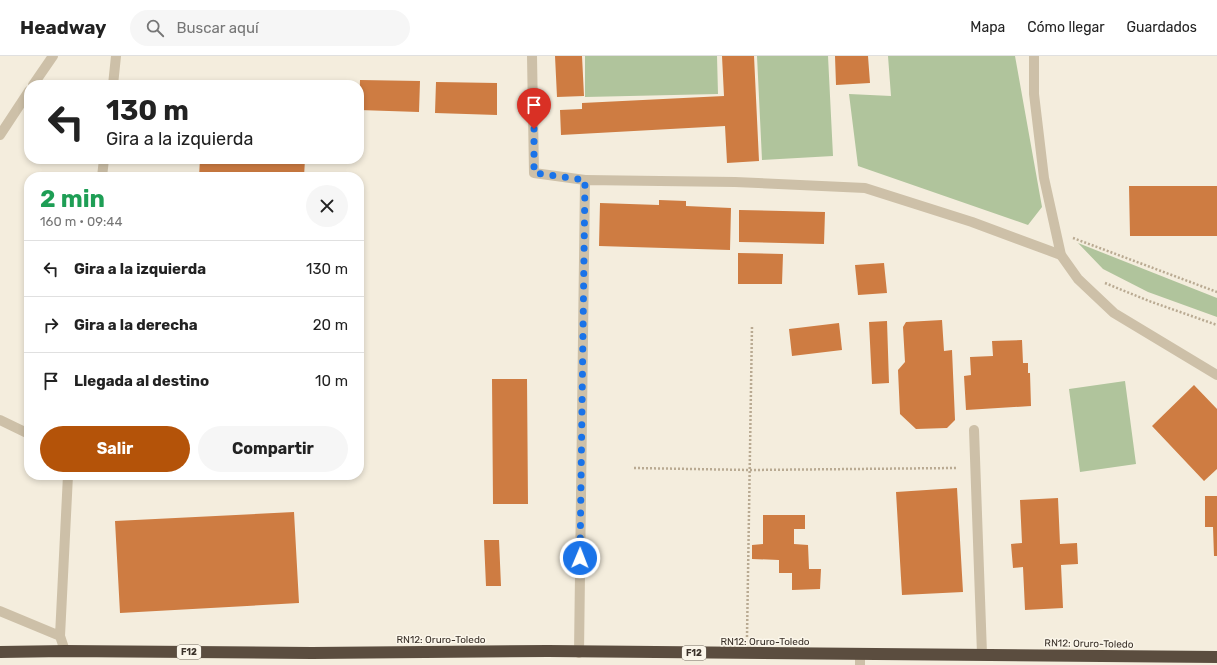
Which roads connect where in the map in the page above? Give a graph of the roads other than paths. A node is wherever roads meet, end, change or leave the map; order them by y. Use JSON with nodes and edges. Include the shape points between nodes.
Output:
{"nodes":[{"id":1,"x":53,"y":56,"type":"edge"},
{"id":2,"x":116,"y":56,"type":"edge"},
{"id":3,"x":532,"y":56,"type":"edge"},
{"id":4,"x":1034,"y":56,"type":"edge"},
{"id":5,"x":36,"y":80,"type":"edge"},
{"id":6,"x":114,"y":80,"type":"edge"},
{"id":7,"x":24,"y":99,"type":"edge"},
{"id":8,"x":0,"y":135,"type":"edge"},
{"id":9,"x":585,"y":180,"type":"junction"},
{"id":10,"x":1061,"y":255,"type":"junction"},
{"id":11,"x":1217,"y":375,"type":"edge"},
{"id":12,"x":0,"y":420,"type":"edge"},
{"id":13,"x":974,"y":430,"type":"dead end"},
{"id":14,"x":24,"y":432,"type":"edge"},
{"id":15,"x":68,"y":480,"type":"edge"},
{"id":16,"x":0,"y":611,"type":"edge"},
{"id":17,"x":60,"y":636,"type":"junction"},
{"id":18,"x":65,"y":651,"type":"junction"},
{"id":19,"x":0,"y":652,"type":"edge"},
{"id":20,"x":579,"y":653,"type":"junction"},
{"id":21,"x":982,"y":654,"type":"junction"},
{"id":22,"x":1217,"y":657,"type":"edge"},
{"id":23,"x":860,"y":659,"type":"edge"},
{"id":24,"x":1076,"y":660,"type":"edge"}],
"edges":[{"from":1,"to":5,"type":"street"},
{"from":2,"to":6,"type":"street"},
{"from":3,"to":9,"type":"street","via":[[534,173]]},
{"from":4,"to":10,"type":"street","via":[[1034,94],[1044,178]]},
{"from":7,"to":8,"type":"street"},
{"from":9,"to":10,"type":"street","via":[[735,182],[865,188],[972,222]]},
{"from":9,"to":20,"type":"street"},
{"from":10,"to":11,"type":"street","via":[[1078,279],[1114,313]]},
{"from":12,"to":14,"type":"street"},
{"from":13,"to":21,"type":"street"},
{"from":15,"to":17,"type":"street"},
{"from":16,"to":17,"type":"street"},
{"from":17,"to":18,"type":"street"},
{"from":18,"to":19,"type":"highway","number":"F12"},
{"from":18,"to":20,"type":"highway","name":"RN12: Oruro-Toledo","number":"F12"},
{"from":20,"to":23,"type":"highway","name":"RN12: Oruro-Toledo","number":"F12","via":[[747,654]]},
{"from":21,"to":23,"type":"highway","name":"RN12: Oruro-Toledo","number":"F12"},
{"from":21,"to":24,"type":"highway","name":"RN12: Oruro-Toledo","number":"F12"},
{"from":22,"to":24,"type":"highway","name":"RN12: Oruro-Toledo","number":"F12"}]}
